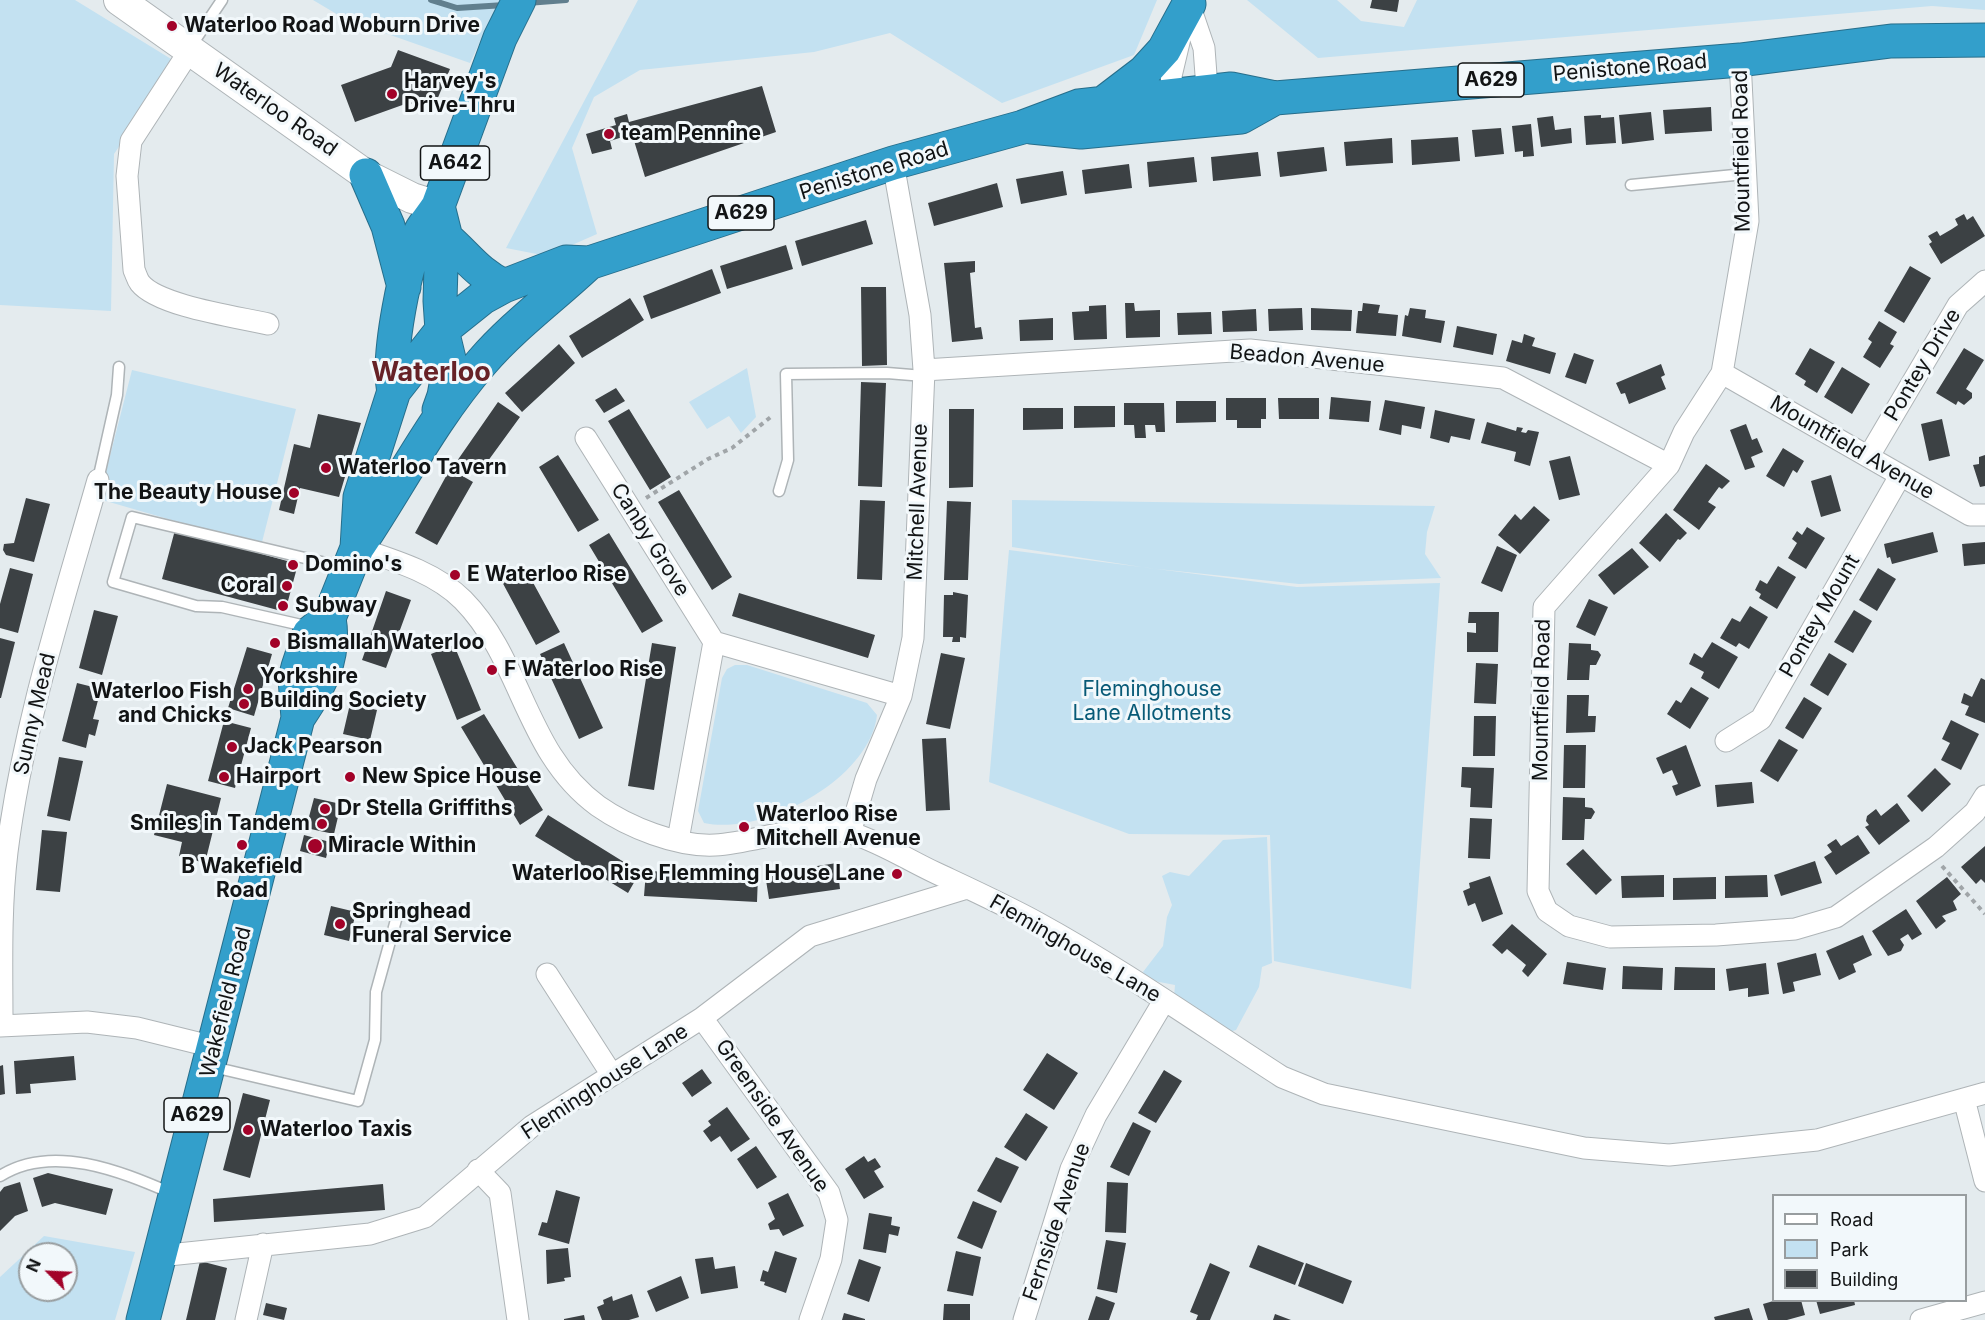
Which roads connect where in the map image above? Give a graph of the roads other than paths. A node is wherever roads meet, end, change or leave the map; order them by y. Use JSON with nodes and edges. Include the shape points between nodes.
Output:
{"nodes":[{"id":1,"x":119,"y":0,"type":"edge"},
{"id":2,"x":222,"y":0,"type":"edge"},
{"id":3,"x":519,"y":0,"type":"edge"},
{"id":4,"x":1189,"y":2,"type":"edge"},
{"id":5,"x":1985,"y":40,"type":"edge"},
{"id":6,"x":189,"y":50,"type":"junction"},
{"id":7,"x":1740,"y":60,"type":"junction"},
{"id":8,"x":1104,"y":102,"type":"junction"},
{"id":9,"x":1208,"y":106,"type":"junction"},
{"id":10,"x":1175,"y":108,"type":"junction"},
{"id":11,"x":1023,"y":127,"type":"junction"},
{"id":12,"x":892,"y":163,"type":"junction"},
{"id":13,"x":1745,"y":174,"type":"junction"},
{"id":14,"x":366,"y":175,"type":"junction"},
{"id":15,"x":1631,"y":185,"type":"dead end"},
{"id":16,"x":438,"y":206,"type":"junction"},
{"id":17,"x":446,"y":238,"type":"junction"},
{"id":18,"x":589,"y":262,"type":"junction"},
{"id":19,"x":1985,"y":281,"type":"edge"},
{"id":20,"x":504,"y":286,"type":"junction"},
{"id":21,"x":564,"y":286,"type":"junction"},
{"id":22,"x":405,"y":289,"type":"junction"},
{"id":23,"x":268,"y":324,"type":"dead end"},
{"id":24,"x":442,"y":330,"type":"junction"},
{"id":25,"x":119,"y":367,"type":"dead end"},
{"id":26,"x":924,"y":373,"type":"junction"},
{"id":27,"x":1722,"y":373,"type":"junction"},
{"id":28,"x":448,"y":374,"type":"junction"},
{"id":29,"x":389,"y":403,"type":"junction"},
{"id":30,"x":432,"y":428,"type":"junction"},
{"id":31,"x":586,"y":438,"type":"dead end"},
{"id":32,"x":1869,"y":456,"type":"junction"},
{"id":33,"x":1669,"y":465,"type":"junction"},
{"id":34,"x":1900,"y":476,"type":"junction"},
{"id":35,"x":98,"y":480,"type":"joint"},
{"id":36,"x":780,"y":491,"type":"dead end"},
{"id":37,"x":1985,"y":515,"type":"edge"},
{"id":38,"x":353,"y":558,"type":"junction"},
{"id":39,"x":326,"y":626,"type":"junction"},
{"id":40,"x":714,"y":642,"type":"junction"},
{"id":41,"x":901,"y":696,"type":"junction"},
{"id":42,"x":1726,"y":741,"type":"dead end"},
{"id":43,"x":1985,"y":796,"type":"edge"},
{"id":44,"x":850,"y":833,"type":"junction"},
{"id":45,"x":678,"y":840,"type":"junction"},
{"id":46,"x":967,"y":888,"type":"junction"},
{"id":47,"x":399,"y":909,"type":"dead end"},
{"id":48,"x":547,"y":975,"type":"dead end"},
{"id":49,"x":1164,"y":1001,"type":"junction"},
{"id":50,"x":702,"y":1018,"type":"junction"},
{"id":51,"x":1,"y":1026,"type":"edge"},
{"id":52,"x":212,"y":1056,"type":"junction"},
{"id":53,"x":612,"y":1075,"type":"junction"},
{"id":54,"x":1985,"y":1093,"type":"edge"},
{"id":55,"x":1964,"y":1099,"type":"junction"},
{"id":56,"x":478,"y":1170,"type":"junction"},
{"id":57,"x":0,"y":1176,"type":"edge"},
{"id":58,"x":1985,"y":1181,"type":"edge"},
{"id":59,"x":176,"y":1195,"type":"junction"},
{"id":60,"x":263,"y":1244,"type":"junction"},
{"id":61,"x":159,"y":1256,"type":"junction"},
{"id":62,"x":1985,"y":1302,"type":"edge"},
{"id":63,"x":143,"y":1320,"type":"edge"},
{"id":64,"x":246,"y":1320,"type":"edge"},
{"id":65,"x":518,"y":1320,"type":"edge"},
{"id":66,"x":810,"y":1320,"type":"edge"},
{"id":67,"x":1024,"y":1320,"type":"edge"},
{"id":68,"x":1921,"y":1320,"type":"edge"}],
"edges":[{"from":1,"to":6,"type":"street","name":"Waterloo Road"},
{"from":2,"to":6,"type":"lane"},
{"from":3,"to":16,"type":"highway","name":"Wakefield Road","number":"A642","via":[[500,38]]},
{"from":4,"to":8,"type":"highway","via":[[1164,50],[1144,72]]},
{"from":4,"to":9,"type":"street","via":[[1204,48]]},
{"from":4,"to":10,"type":"street","via":[[1171,76]]},
{"from":5,"to":7,"type":"highway","name":"Penistone Road","number":"A629","via":[[1891,41]]},
{"from":6,"to":14,"type":"street","name":"Waterloo Road"},
{"from":6,"to":23,"type":"street","via":[[131,141],[127,176],[134,270],[139,282],[152,293],[180,304]]},
{"from":7,"to":9,"type":"highway","name":"Penistone Road","number":"A629","via":[[1275,98],[1241,117]]},
{"from":7,"to":13,"type":"street","name":"Mountfield Road"},
{"from":8,"to":10,"type":"highway","name":"Penistone Road","number":"A629"},
{"from":8,"to":11,"type":"highway","name":"Penistone Road","number":"A629","via":[[1079,106]]},
{"from":9,"to":10,"type":"highway","name":"Penistone Road","number":"A629"},
{"from":10,"to":11,"type":"highway","name":"Penistone Road","number":"A629","via":[[1081,132]]},
{"from":11,"to":12,"type":"highway","name":"Penistone Road","number":"A629"},
{"from":12,"to":18,"type":"highway","name":"Penistone Road","number":"A629"},
{"from":12,"to":26,"type":"street","name":"Mitchell Avenue","via":[[919,305]]},
{"from":13,"to":15,"type":"lane"},
{"from":13,"to":27,"type":"street","name":"Mountfield Road","via":[[1748,221]]},
{"from":14,"to":16,"type":"street","name":"Waterloo Road"},
{"from":14,"to":22,"type":"highway","via":[[388,226]]},
{"from":16,"to":17,"type":"highway","number":"A642"},
{"from":16,"to":22,"type":"highway","name":"Wakefield Road","number":"A642","via":[[422,230]]},
{"from":17,"to":20,"type":"highway","number":"A642","via":[[466,261]]},
{"from":17,"to":24,"type":"highway","number":"A642","via":[[441,266]]},
{"from":18,"to":20,"type":"highway","name":"Penistone Road","number":"A629","via":[[566,262]]},
{"from":18,"to":21,"type":"highway","name":"Penistone Road","number":"A629"},
{"from":19,"to":32,"type":"street","name":"Pontey Drive","via":[[1958,305]]},
{"from":20,"to":24,"type":"highway","name":"Penistone Road","number":"A629"},
{"from":21,"to":28,"type":"highway","number":"A629","via":[[504,317],[468,348]]},
{"from":21,"to":30,"type":"highway","name":"Penistone Road","number":"A629","via":[[482,362]]},
{"from":22,"to":29,"type":"highway","name":"Wakefield Road","number":"A642","via":[[394,330]]},
{"from":24,"to":28,"type":"highway","number":"A642","via":[[450,363]]},
{"from":24,"to":29,"type":"highway","name":"Penistone Road","number":"A629"},
{"from":25,"to":35,"type":"lane","via":[[117,395]]},
{"from":26,"to":33,"type":"street","name":"Beadon Avenue","via":[[1251,350],[1503,378]]},
{"from":26,"to":36,"type":"lane","via":[[786,374],[788,460]]},
{"from":26,"to":41,"type":"street","name":"Mitchell Avenue","via":[[913,638]]},
{"from":27,"to":32,"type":"street","name":"Mountfield Avenue"},
{"from":27,"to":33,"type":"street","name":"Mountfield Road","via":[[1684,432]]},
{"from":28,"to":29,"type":"highway","number":"A629","via":[[436,391],[426,397]]},
{"from":28,"to":30,"type":"highway","number":"A642"},
{"from":29,"to":38,"type":"highway","name":"Wakefield Road","number":"A629","via":[[360,497]]},
{"from":30,"to":38,"type":"highway","name":"Penistone Road","number":"A629"},
{"from":31,"to":40,"type":"street","name":"Canby Grove"},
{"from":32,"to":34,"type":"street","name":"Mountfield Avenue"},
{"from":33,"to":43,"type":"street","name":"Mountfield Road","via":[[1544,608],[1538,891],[1547,911],[1569,926],[1610,937],[1795,929],[1836,917],[1929,852],[1975,812]]},
{"from":34,"to":37,"type":"street","name":"Mountfield Avenue","via":[[1970,515]]},
{"from":34,"to":42,"type":"street","name":"Pontey Mount","via":[[1761,719]]},
{"from":35,"to":51,"type":"street","name":"Sunny Mead","via":[[32,712],[9,841],[2,930]]},
{"from":38,"to":39,"type":"highway","name":"Wakefield Road","number":"A629"},
{"from":38,"to":39,"type":"lane","via":[[132,517],[113,582],[196,606]]},
{"from":38,"to":45,"type":"street","via":[[405,564],[463,600],[493,640],[542,743],[567,778],[626,824]]},
{"from":39,"to":52,"type":"highway","name":"Wakefield Road","number":"A629","via":[[309,634],[295,679],[298,718]]},
{"from":40,"to":41,"type":"street"},
{"from":40,"to":45,"type":"street"},
{"from":41,"to":44,"type":"street","name":"Mitchell Avenue","via":[[866,779]]},
{"from":44,"to":45,"type":"street","via":[[789,831],[713,845]]},
{"from":44,"to":46,"type":"street","via":[[885,845]]},
{"from":46,"to":49,"type":"street","name":"Fleminghouse Lane","via":[[1037,923]]},
{"from":46,"to":50,"type":"street","name":"Fleminghouse Lane","via":[[810,936]]},
{"from":47,"to":52,"type":"lane","via":[[376,992],[375,1040],[358,1101]]},
{"from":48,"to":53,"type":"street"},
{"from":49,"to":55,"type":"street","name":"Fleminghouse Lane","via":[[1282,1077],[1324,1094],[1584,1148],[1669,1155],[1817,1140]]},
{"from":49,"to":67,"type":"street","name":"Fernside Avenue","via":[[1095,1115],[1071,1169]]},
{"from":50,"to":53,"type":"street","name":"Fleminghouse Lane"},
{"from":50,"to":66,"type":"street","name":"Greenside Avenue","via":[[829,1193],[837,1220],[831,1259]]},
{"from":51,"to":52,"type":"street","via":[[87,1022],[137,1028]]},
{"from":52,"to":59,"type":"highway","name":"Wakefield Road","number":"A629"},
{"from":53,"to":56,"type":"street","name":"Fleminghouse Lane","via":[[532,1125]]},
{"from":54,"to":55,"type":"street","name":"Fleminghouse Lane"},
{"from":55,"to":58,"type":"street"},
{"from":56,"to":60,"type":"street","name":"Fleminghouse Lane","via":[[425,1217],[370,1234]]},
{"from":56,"to":65,"type":"street","via":[[500,1193]]},
{"from":57,"to":59,"type":"lane","via":[[14,1167],[47,1161],[88,1164]]},
{"from":59,"to":61,"type":"highway","name":"Wakefield Road","number":"A629"},
{"from":60,"to":61,"type":"street","name":"Fleminghouse Lane"},
{"from":60,"to":64,"type":"street"},
{"from":61,"to":63,"type":"highway","name":"Wakefield Road","number":"A629"},
{"from":62,"to":68,"type":"street"}]}
